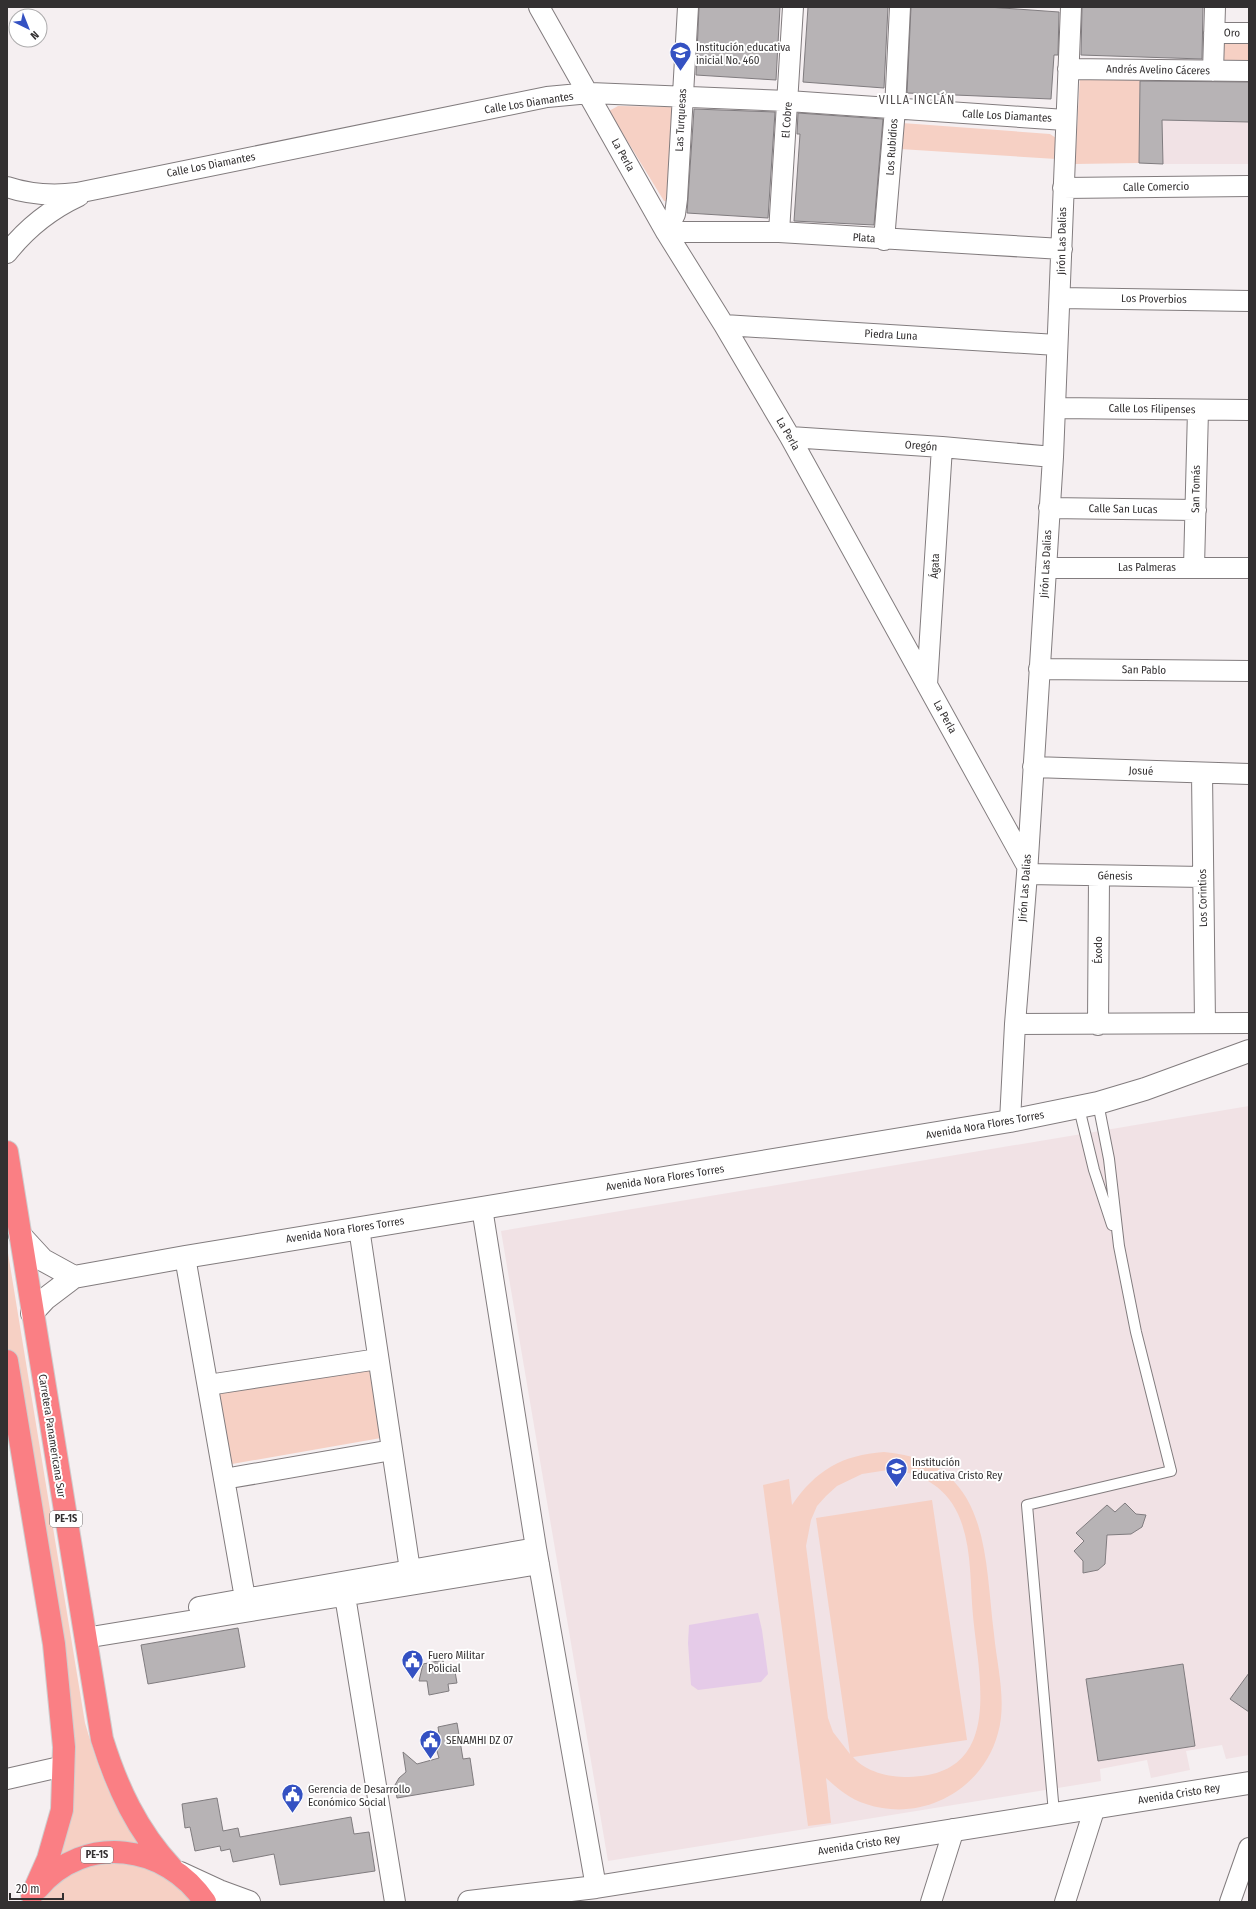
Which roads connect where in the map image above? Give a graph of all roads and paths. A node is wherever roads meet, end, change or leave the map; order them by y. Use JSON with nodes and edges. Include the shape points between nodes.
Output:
{"nodes":[{"id":1,"x":539,"y":7,"type":"edge"},
{"id":2,"x":688,"y":7,"type":"edge"},
{"id":3,"x":793,"y":7,"type":"edge"},
{"id":4,"x":900,"y":7,"type":"edge"},
{"id":5,"x":1071,"y":7,"type":"edge"},
{"id":6,"x":1215,"y":7,"type":"edge"},
{"id":7,"x":1214,"y":33,"type":"junction"},
{"id":8,"x":1249,"y":33,"type":"edge"},
{"id":9,"x":1068,"y":69,"type":"junction"},
{"id":10,"x":1213,"y":71,"type":"junction"},
{"id":11,"x":1249,"y":71,"type":"edge"},
{"id":12,"x":590,"y":93,"type":"junction"},
{"id":13,"x":682,"y":98,"type":"junction"},
{"id":14,"x":788,"y":101,"type":"junction"},
{"id":15,"x":895,"y":109,"type":"junction"},
{"id":16,"x":1066,"y":120,"type":"junction"},
{"id":17,"x":1249,"y":186,"type":"edge"},
{"id":18,"x":7,"y":187,"type":"edge"},
{"id":19,"x":1063,"y":188,"type":"junction"},
{"id":20,"x":95,"y":189,"type":"junction"},
{"id":21,"x":666,"y":232,"type":"junction"},
{"id":22,"x":779,"y":232,"type":"junction"},
{"id":23,"x":884,"y":240,"type":"junction"},
{"id":24,"x":1062,"y":249,"type":"junction"},
{"id":25,"x":7,"y":253,"type":"edge"},
{"id":26,"x":1060,"y":298,"type":"junction"},
{"id":27,"x":1249,"y":301,"type":"edge"},
{"id":28,"x":724,"y":325,"type":"junction"},
{"id":29,"x":1057,"y":345,"type":"junction"},
{"id":30,"x":1055,"y":408,"type":"junction"},
{"id":31,"x":1198,"y":410,"type":"junction"},
{"id":32,"x":1249,"y":410,"type":"edge"},
{"id":33,"x":790,"y":437,"type":"junction"},
{"id":34,"x":942,"y":447,"type":"junction"},
{"id":35,"x":1053,"y":457,"type":"junction"},
{"id":36,"x":1049,"y":508,"type":"junction"},
{"id":37,"x":1196,"y":510,"type":"junction"},
{"id":38,"x":1194,"y":567,"type":"junction"},
{"id":39,"x":1046,"y":568,"type":"junction"},
{"id":40,"x":1249,"y":568,"type":"edge"},
{"id":41,"x":1040,"y":669,"type":"junction"},
{"id":42,"x":1249,"y":671,"type":"edge"},
{"id":43,"x":927,"y":685,"type":"junction"},
{"id":44,"x":1033,"y":767,"type":"junction"},
{"id":45,"x":1202,"y":772,"type":"junction"},
{"id":46,"x":1249,"y":774,"type":"edge"},
{"id":47,"x":1027,"y":870,"type":"junction"},
{"id":48,"x":1099,"y":876,"type":"junction"},
{"id":49,"x":1203,"y":877,"type":"junction"},
{"id":50,"x":1205,"y":1023,"type":"junction"},
{"id":51,"x":1249,"y":1023,"type":"edge"},
{"id":52,"x":1015,"y":1024,"type":"junction"},
{"id":53,"x":1098,"y":1025,"type":"junction"},
{"id":54,"x":1249,"y":1051,"type":"edge"},
{"id":55,"x":1088,"y":1105,"type":"junction"},
{"id":56,"x":1010,"y":1121,"type":"junction"},
{"id":57,"x":8,"y":1163,"type":"edge"},
{"id":58,"x":482,"y":1208,"type":"junction"},
{"id":59,"x":359,"y":1228,"type":"junction"},
{"id":60,"x":20,"y":1235,"type":"junction"},
{"id":61,"x":1119,"y":1246,"type":"junction"},
{"id":62,"x":185,"y":1257,"type":"junction"},
{"id":63,"x":74,"y":1277,"type":"junction"},
{"id":64,"x":32,"y":1313,"type":"junction"},
{"id":65,"x":378,"y":1359,"type":"junction"},
{"id":66,"x":7,"y":1361,"type":"edge"},
{"id":67,"x":208,"y":1385,"type":"junction"},
{"id":68,"x":12,"y":1426,"type":"edge"},
{"id":69,"x":392,"y":1450,"type":"junction"},
{"id":70,"x":224,"y":1479,"type":"junction"},
{"id":71,"x":538,"y":1556,"type":"junction"},
{"id":72,"x":410,"y":1570,"type":"junction"},
{"id":73,"x":345,"y":1596,"type":"junction"},
{"id":74,"x":245,"y":1598,"type":"junction"},
{"id":75,"x":85,"y":1633,"type":"junction"},
{"id":76,"x":64,"y":1766,"type":"junction"},
{"id":77,"x":7,"y":1779,"type":"edge"},
{"id":78,"x":1249,"y":1783,"type":"edge"},
{"id":79,"x":1095,"y":1807,"type":"junction"},
{"id":80,"x":1054,"y":1814,"type":"junction"},
{"id":81,"x":954,"y":1829,"type":"junction"},
{"id":82,"x":1249,"y":1848,"type":"edge"},
{"id":83,"x":176,"y":1871,"type":"junction"},
{"id":84,"x":596,"y":1887,"type":"junction"},
{"id":85,"x":30,"y":1899,"type":"edge"},
{"id":86,"x":205,"y":1902,"type":"edge"},
{"id":87,"x":249,"y":1902,"type":"edge"},
{"id":88,"x":395,"y":1902,"type":"edge"},
{"id":89,"x":469,"y":1902,"type":"edge"},
{"id":90,"x":931,"y":1902,"type":"edge"},
{"id":91,"x":1065,"y":1902,"type":"edge"},
{"id":92,"x":1230,"y":1902,"type":"edge"}],
"edges":[{"from":1,"to":12,"type":"street","name":"La Perla"},
{"from":2,"to":13,"type":"street","name":"Las Turquesas"},
{"from":3,"to":14,"type":"street","name":"El Cobre"},
{"from":4,"to":15,"type":"street","name":"Los Rubidios"},
{"from":5,"to":9,"type":"street","name":"Jirón Las Dalias"},
{"from":6,"to":7,"type":"street"},
{"from":7,"to":8,"type":"street","name":"Oro"},
{"from":7,"to":10,"type":"street"},
{"from":9,"to":10,"type":"street","name":"Andrés Avelino Cáceres"},
{"from":9,"to":16,"type":"street","name":"Jirón Las Dalias"},
{"from":10,"to":11,"type":"street","name":"Andrés Avelino Cáceres"},
{"from":12,"to":13,"type":"street","name":"Calle Los Diamantes"},
{"from":12,"to":20,"type":"street","name":"Calle Los Diamantes","via":[[539,99]]},
{"from":12,"to":21,"type":"street","name":"La Perla"},
{"from":13,"to":14,"type":"street","name":"Calle Los Diamantes"},
{"from":13,"to":21,"type":"street","name":"Las Turquesas","via":[[677,199],[675,214]]},
{"from":14,"to":15,"type":"street","name":"Calle Los Diamantes"},
{"from":14,"to":22,"type":"street","name":"El Cobre"},
{"from":15,"to":16,"type":"street","name":"Calle Los Diamantes"},
{"from":15,"to":23,"type":"street","name":"Los Rubidios"},
{"from":16,"to":19,"type":"street","name":"Jirón Las Dalias"},
{"from":17,"to":19,"type":"street","name":"Calle Comercio"},
{"from":18,"to":20,"type":"street","name":"Calle Los Diamantes","via":[[40,195],[59,196]]},
{"from":19,"to":24,"type":"street","name":"Jirón Las Dalias"},
{"from":20,"to":25,"type":"street","name":"Calle Los Diamantes","via":[[51,211],[32,226]]},
{"from":21,"to":22,"type":"street","name":"Plata"},
{"from":21,"to":28,"type":"street","name":"La Perla"},
{"from":22,"to":23,"type":"street","name":"Plata"},
{"from":23,"to":24,"type":"street","name":"Plata"},
{"from":24,"to":26,"type":"street","name":"Jirón Las Dalias"},
{"from":26,"to":27,"type":"street","name":"Los Proverbios"},
{"from":26,"to":29,"type":"street","name":"Jirón Las Dalias"},
{"from":28,"to":29,"type":"street","name":"Piedra Luna"},
{"from":28,"to":33,"type":"street","name":"La Perla"},
{"from":29,"to":30,"type":"street","name":"Jirón Las Dalias"},
{"from":30,"to":31,"type":"street","name":"Calle Los Filipenses"},
{"from":30,"to":35,"type":"street","name":"Jirón Las Dalias"},
{"from":31,"to":32,"type":"street","name":"Calle Los Filipenses"},
{"from":31,"to":37,"type":"street","name":"San Tomás"},
{"from":33,"to":34,"type":"street","name":"Oregón"},
{"from":33,"to":43,"type":"street","name":"La Perla"},
{"from":34,"to":35,"type":"street","name":"Oregón"},
{"from":34,"to":43,"type":"street","name":"Ágata"},
{"from":35,"to":36,"type":"street","name":"Jirón Las Dalias"},
{"from":36,"to":37,"type":"street","name":"Calle San Lucas"},
{"from":36,"to":39,"type":"street","name":"Jirón Las Dalias"},
{"from":37,"to":38,"type":"street","name":"San Tomás"},
{"from":38,"to":39,"type":"street","name":"Las Palmeras"},
{"from":38,"to":40,"type":"street","name":"Las Palmeras"},
{"from":39,"to":41,"type":"street","name":"Jirón Las Dalias"},
{"from":41,"to":42,"type":"street","name":"San Pablo"},
{"from":41,"to":44,"type":"street","name":"Jirón Las Dalias"},
{"from":43,"to":47,"type":"street","name":"La Perla"},
{"from":44,"to":45,"type":"street","name":"Josué"},
{"from":44,"to":47,"type":"street","name":"Jirón Las Dalias"},
{"from":45,"to":46,"type":"street","name":"Josué"},
{"from":45,"to":49,"type":"street","name":"Los Corintios"},
{"from":47,"to":48,"type":"street","name":"Génesis"},
{"from":47,"to":52,"type":"street","name":"Jirón Las Dalias"},
{"from":48,"to":49,"type":"street","name":"Génesis"},
{"from":48,"to":53,"type":"street","name":"Éxodo"},
{"from":49,"to":50,"type":"street","name":"Los Corintios"},
{"from":50,"to":51,"type":"street"},
{"from":50,"to":53,"type":"street"},
{"from":52,"to":53,"type":"street"},
{"from":52,"to":56,"type":"street","name":"Jirón Las Dalias"},
{"from":54,"to":55,"type":"street","name":"Avenida Nora Flores Torres","via":[[1145,1089]]},
{"from":55,"to":56,"type":"street","name":"Avenida Nora Flores Torres"},
{"from":55,"to":61,"type":"lane","via":[[1094,1170]]},
{"from":55,"to":61,"type":"lane","via":[[1110,1159]]},
{"from":56,"to":58,"type":"street","name":"Avenida Nora Flores Torres"},
{"from":57,"to":60,"type":"highway","name":"Carretera Panamericana Sur","number":"PE-1S"},
{"from":58,"to":59,"type":"street","name":"Avenida Nora Flores Torres"},
{"from":58,"to":71,"type":"street"},
{"from":59,"to":62,"type":"street","name":"Avenida Nora Flores Torres"},
{"from":59,"to":65,"type":"street"},
{"from":60,"to":63,"type":"street","via":[[44,1260]]},
{"from":60,"to":64,"type":"highway","name":"Carretera Panamericana Sur","number":"PE-1S"},
{"from":61,"to":80,"type":"lane","via":[[1136,1332],[1171,1471],[1027,1505]]},
{"from":62,"to":63,"type":"street","name":"Avenida Nora Flores Torres"},
{"from":62,"to":67,"type":"street"},
{"from":63,"to":64,"type":"street","name":"Avenida Nora Flores Torres","via":[[45,1299]]},
{"from":64,"to":75,"type":"highway","name":"Carretera Panamericana Sur","number":"PE-1S"},
{"from":65,"to":67,"type":"street"},
{"from":65,"to":69,"type":"street"},
{"from":66,"to":68,"type":"highway","number":"PE-1S"},
{"from":67,"to":70,"type":"street"},
{"from":68,"to":76,"type":"highway","number":"PE-1S","via":[[54,1644]]},
{"from":69,"to":70,"type":"street"},
{"from":69,"to":72,"type":"street"},
{"from":70,"to":74,"type":"street"},
{"from":71,"to":72,"type":"street"},
{"from":71,"to":73,"type":"street"},
{"from":71,"to":84,"type":"street"},
{"from":72,"to":74,"type":"street"},
{"from":73,"to":75,"type":"street"},
{"from":73,"to":88,"type":"street"},
{"from":74,"to":75,"type":"street"},
{"from":75,"to":83,"type":"highway","name":"Carretera Panamericana Sur","number":"PE-1S","via":[[102,1739],[110,1765],[130,1811],[159,1854]]},
{"from":76,"to":77,"type":"street"},
{"from":76,"to":85,"type":"highway","number":"PE-1S","via":[[62,1810],[48,1859]]},
{"from":78,"to":79,"type":"street","name":"Avenida Cristo Rey"},
{"from":79,"to":80,"type":"street","name":"Avenida Cristo Rey"},
{"from":79,"to":91,"type":"street"},
{"from":80,"to":81,"type":"street","name":"Avenida Cristo Rey"},
{"from":81,"to":84,"type":"street","name":"Avenida Cristo Rey"},
{"from":81,"to":90,"type":"street"},
{"from":82,"to":92,"type":"street"},
{"from":83,"to":85,"type":"highway","number":"PE-1S","via":[[157,1860],[123,1852],[88,1856],[57,1871],[43,1882]]},
{"from":83,"to":86,"type":"highway","number":"PE-1S","via":[[197,1889]]},
{"from":83,"to":87,"type":"street"},
{"from":84,"to":89,"type":"street","name":"Avenida Cristo Rey"}]}
